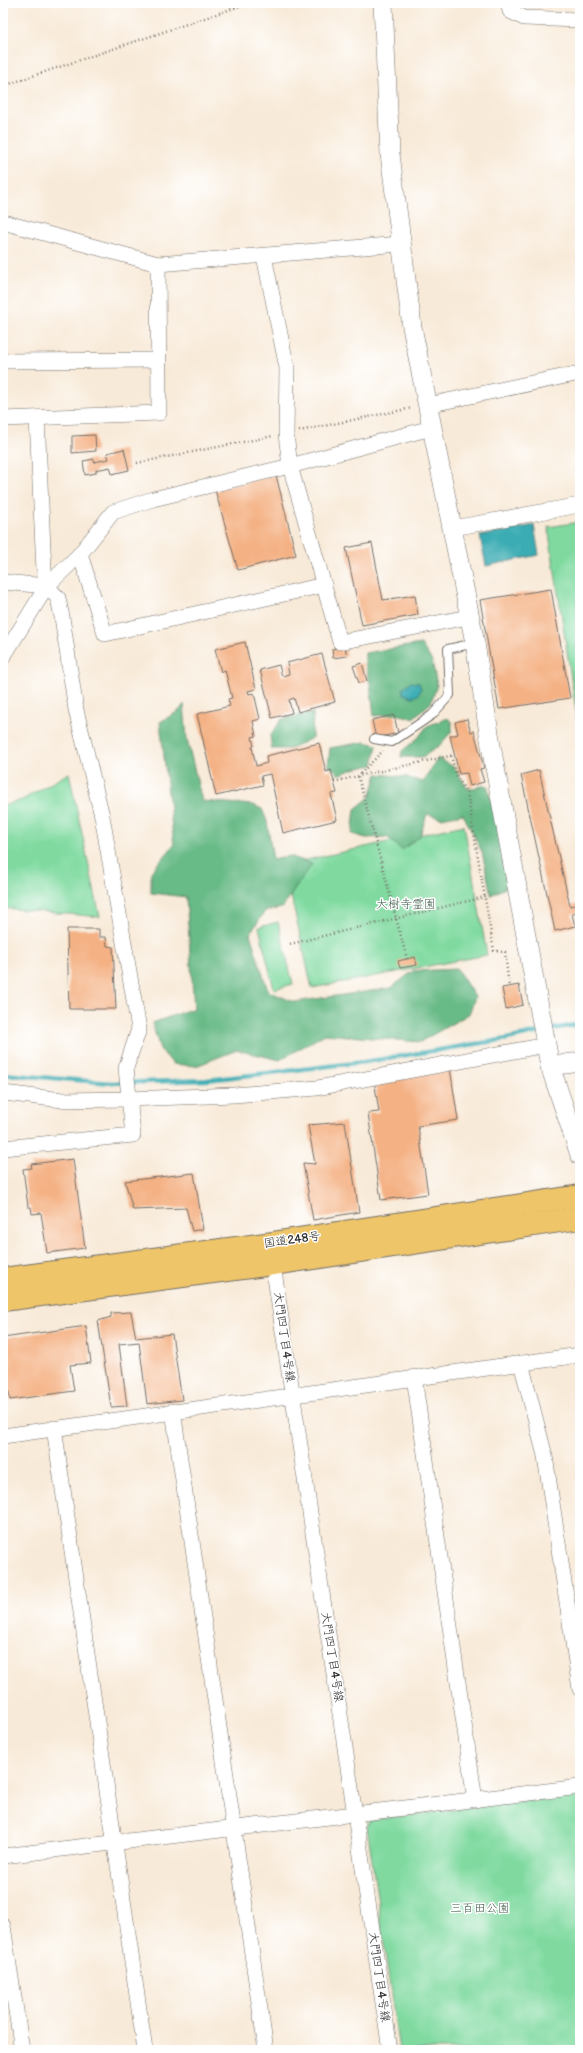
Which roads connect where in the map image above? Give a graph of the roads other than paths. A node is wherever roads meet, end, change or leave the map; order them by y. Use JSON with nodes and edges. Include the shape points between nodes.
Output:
{"nodes":[{"id":1,"x":383,"y":3,"type":"edge"},
{"id":2,"x":508,"y":3,"type":"edge"},
{"id":3,"x":580,"y":20,"type":"edge"},
{"id":4,"x":3,"y":222,"type":"edge"},
{"id":5,"x":400,"y":244,"type":"junction"},
{"id":6,"x":264,"y":256,"type":"junction"},
{"id":7,"x":158,"y":264,"type":"junction"},
{"id":8,"x":158,"y":360,"type":"junction"},
{"id":9,"x":3,"y":361,"type":"edge"},
{"id":10,"x":580,"y":373,"type":"edge"},
{"id":11,"x":428,"y":405,"type":"junction"},
{"id":12,"x":37,"y":418,"type":"junction"},
{"id":13,"x":3,"y":419,"type":"edge"},
{"id":14,"x":431,"y":428,"type":"junction"},
{"id":15,"x":290,"y":466,"type":"junction"},
{"id":16,"x":580,"y":506,"type":"edge"},
{"id":17,"x":453,"y":528,"type":"junction"},
{"id":18,"x":80,"y":554,"type":"junction"},
{"id":19,"x":3,"y":582,"type":"edge"},
{"id":20,"x":324,"y":585,"type":"junction"},
{"id":21,"x":47,"y":586,"type":"junction"},
{"id":22,"x":468,"y":617,"type":"junction"},
{"id":23,"x":475,"y":644,"type":"junction"},
{"id":24,"x":3,"y":657,"type":"edge"},
{"id":25,"x":374,"y":738,"type":"dead end"},
{"id":26,"x":546,"y":1045,"type":"junction"},
{"id":27,"x":580,"y":1062,"type":"edge"},
{"id":28,"x":550,"y":1066,"type":"junction"},
{"id":29,"x":3,"y":1093,"type":"edge"},
{"id":30,"x":128,"y":1099,"type":"junction"},
{"id":31,"x":3,"y":1148,"type":"edge"},
{"id":32,"x":580,"y":1155,"type":"edge"},
{"id":33,"x":580,"y":1196,"type":"edge"},
{"id":34,"x":580,"y":1218,"type":"edge"},
{"id":35,"x":273,"y":1264,"type":"junction"},
{"id":36,"x":3,"y":1279,"type":"edge"},
{"id":37,"x":3,"y":1300,"type":"edge"},
{"id":38,"x":580,"y":1355,"type":"edge"},
{"id":39,"x":520,"y":1362,"type":"junction"},
{"id":40,"x":414,"y":1377,"type":"junction"},
{"id":41,"x":293,"y":1394,"type":"junction"},
{"id":42,"x":173,"y":1411,"type":"junction"},
{"id":43,"x":54,"y":1428,"type":"junction"},
{"id":44,"x":3,"y":1436,"type":"edge"},
{"id":45,"x":580,"y":1689,"type":"edge"},
{"id":46,"x":580,"y":1787,"type":"edge"},
{"id":47,"x":475,"y":1800,"type":"junction"},
{"id":48,"x":356,"y":1815,"type":"junction"},
{"id":49,"x":234,"y":1829,"type":"junction"},
{"id":50,"x":114,"y":1843,"type":"junction"},
{"id":51,"x":3,"y":1856,"type":"edge"},
{"id":52,"x":3,"y":1926,"type":"edge"},
{"id":53,"x":4,"y":1944,"type":"edge"},
{"id":54,"x":22,"y":2050,"type":"edge"},
{"id":55,"x":146,"y":2050,"type":"edge"},
{"id":56,"x":266,"y":2050,"type":"edge"},
{"id":57,"x":390,"y":2050,"type":"edge"}],
"edges":[{"from":1,"to":5,"type":"street","via":[[390,154]]},
{"from":2,"to":3,"type":"street","via":[[510,11],[524,18]]},
{"from":4,"to":7,"type":"street"},
{"from":5,"to":6,"type":"street"},
{"from":5,"to":11,"type":"street","via":[[412,327]]},
{"from":6,"to":7,"type":"street"},
{"from":6,"to":15,"type":"street","via":[[287,368],[286,434]]},
{"from":7,"to":8,"type":"street"},
{"from":8,"to":9,"type":"street"},
{"from":8,"to":12,"type":"street","via":[[159,413]]},
{"from":10,"to":11,"type":"street"},
{"from":11,"to":14,"type":"street"},
{"from":12,"to":13,"type":"street"},
{"from":12,"to":21,"type":"street","via":[[44,570]]},
{"from":14,"to":15,"type":"street"},
{"from":14,"to":17,"type":"street"},
{"from":15,"to":18,"type":"street","via":[[153,499],[113,512]]},
{"from":15,"to":20,"type":"street"},
{"from":16,"to":17,"type":"street"},
{"from":17,"to":22,"type":"street"},
{"from":18,"to":20,"type":"street","via":[[106,634]]},
{"from":18,"to":21,"type":"street"},
{"from":19,"to":21,"type":"street"},
{"from":20,"to":22,"type":"street","via":[[340,642]]},
{"from":21,"to":24,"type":"street"},
{"from":21,"to":30,"type":"street","via":[[58,598],[62,617],[76,710],[102,816],[139,1029],[126,1068]]},
{"from":22,"to":23,"type":"street"},
{"from":23,"to":25,"type":"lane","via":[[448,650],[450,695],[432,715],[392,742]]},
{"from":23,"to":26,"type":"street","via":[[491,746]]},
{"from":26,"to":28,"type":"street"},
{"from":26,"to":30,"type":"street","via":[[316,1088],[234,1095]]},
{"from":27,"to":28,"type":"street"},
{"from":28,"to":32,"type":"street"},
{"from":29,"to":30,"type":"street","via":[[63,1100]]},
{"from":30,"to":31,"type":"street","via":[[133,1135]]},
{"from":33,"to":36,"type":"highway","name":"国道248号","via":[[273,1243]]},
{"from":34,"to":35,"type":"highway","name":"国道248号"},
{"from":35,"to":37,"type":"highway","name":"国道248号"},
{"from":35,"to":41,"type":"street","name":"大門四丁目4号線"},
{"from":38,"to":39,"type":"street"},
{"from":39,"to":40,"type":"street"},
{"from":39,"to":45,"type":"street","via":[[545,1456]]},
{"from":40,"to":41,"type":"street"},
{"from":40,"to":47,"type":"street"},
{"from":41,"to":42,"type":"street"},
{"from":41,"to":48,"type":"street","name":"大門四丁目4号線"},
{"from":42,"to":43,"type":"street"},
{"from":42,"to":49,"type":"street"},
{"from":43,"to":44,"type":"street"},
{"from":43,"to":50,"type":"street"},
{"from":46,"to":47,"type":"street"},
{"from":47,"to":48,"type":"street"},
{"from":48,"to":49,"type":"street"},
{"from":48,"to":57,"type":"street","name":"大門四丁目4号線"},
{"from":49,"to":50,"type":"street"},
{"from":49,"to":56,"type":"street"},
{"from":50,"to":51,"type":"street"},
{"from":50,"to":55,"type":"street"},
{"from":52,"to":53,"type":"street"},
{"from":53,"to":54,"type":"street"}]}
